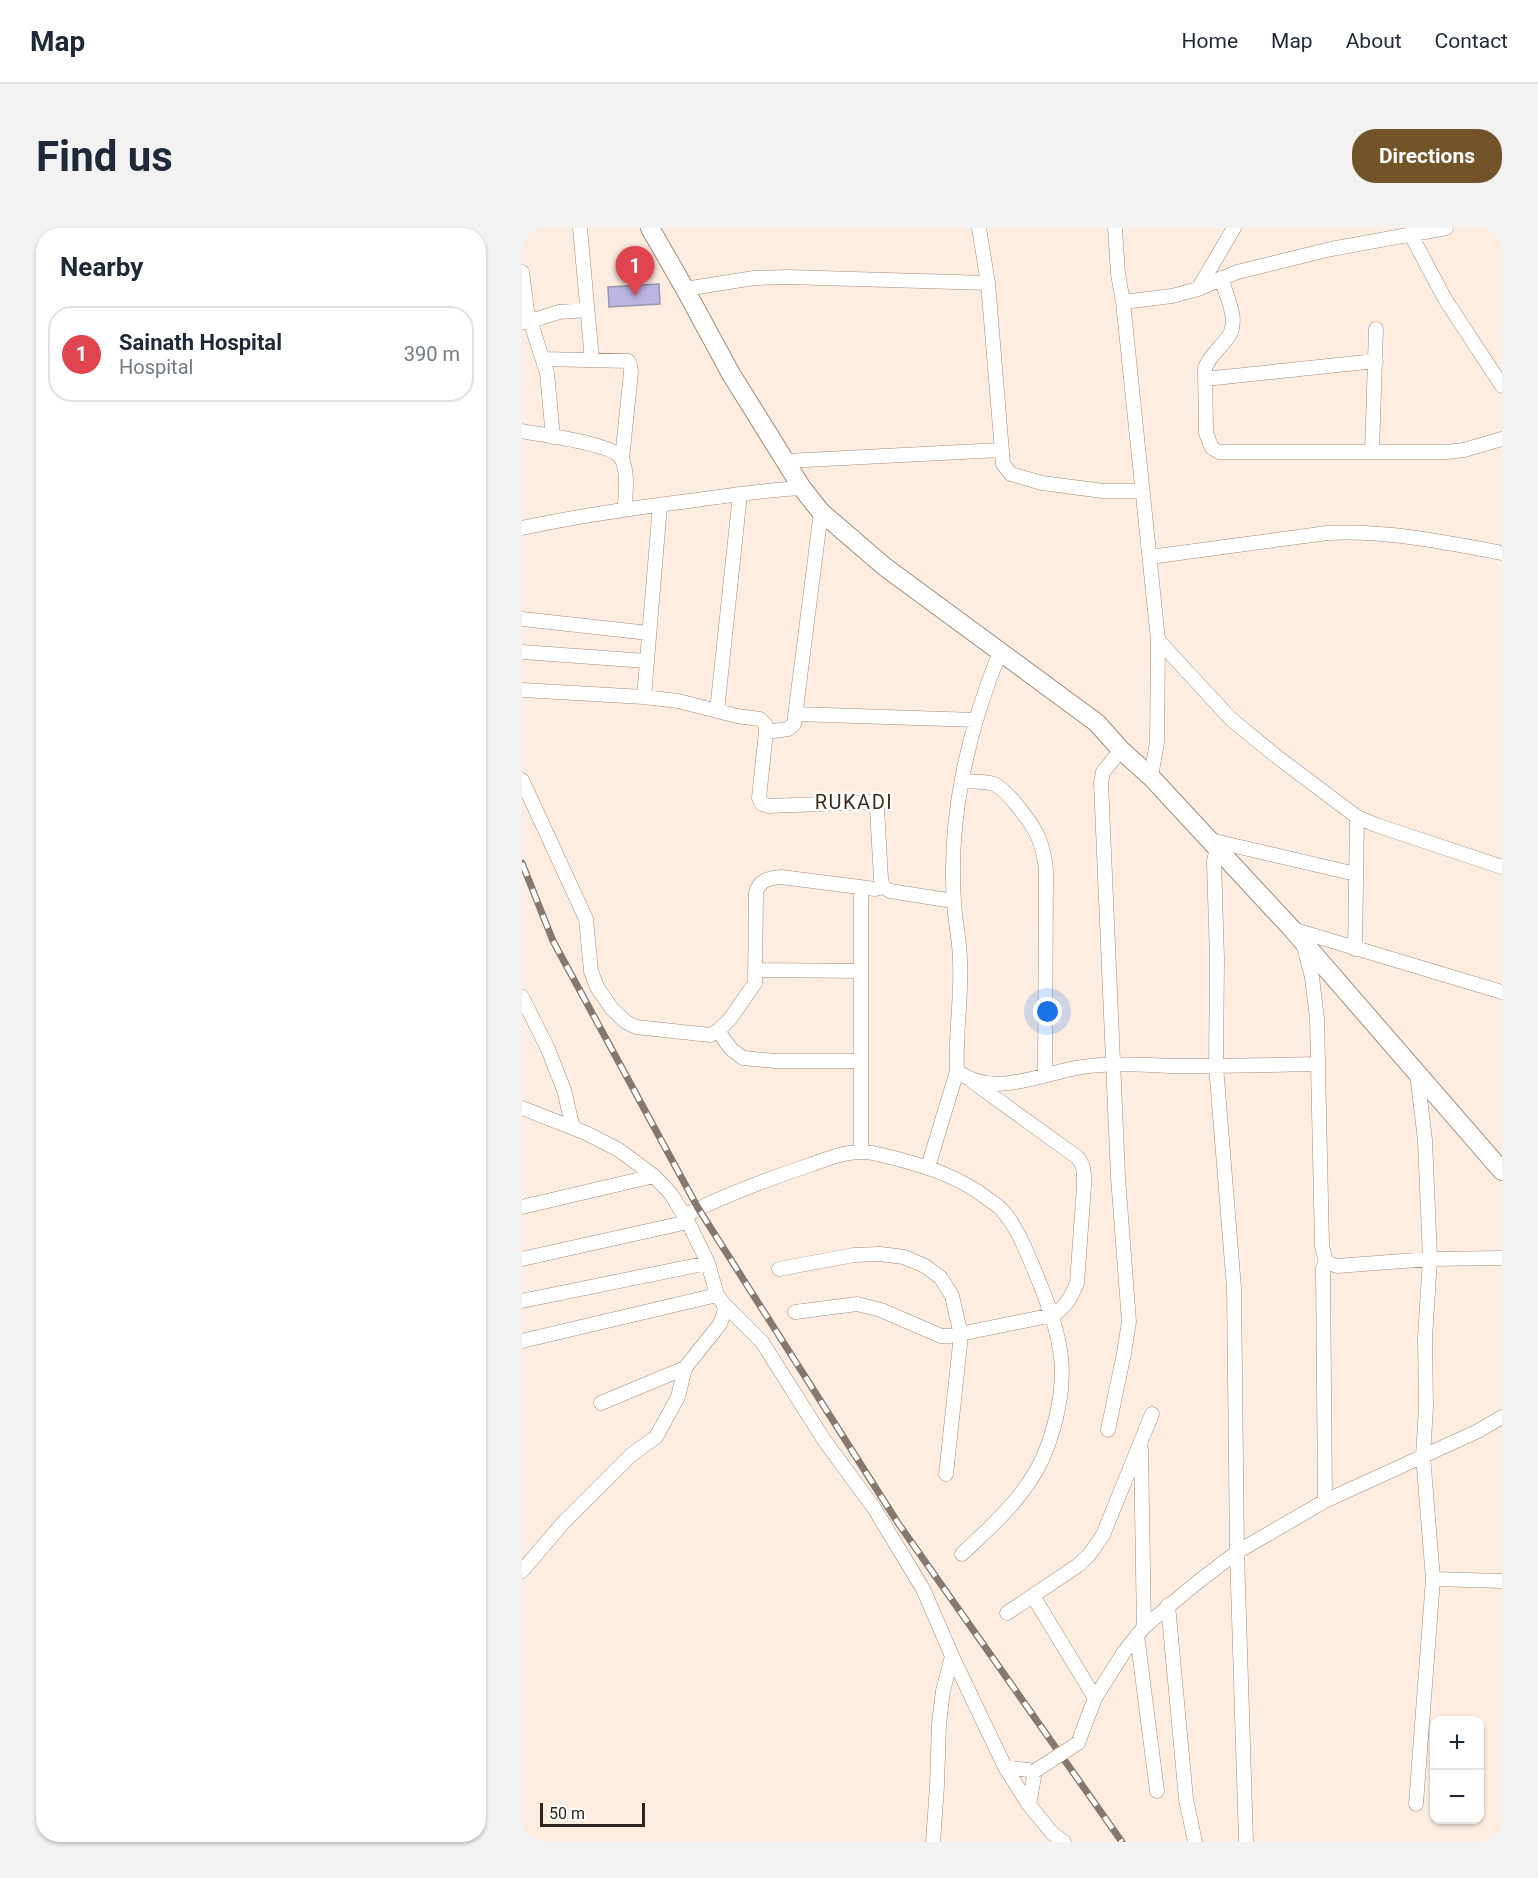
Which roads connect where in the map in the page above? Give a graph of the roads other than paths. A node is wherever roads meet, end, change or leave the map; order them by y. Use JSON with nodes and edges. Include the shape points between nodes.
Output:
{"nodes":[{"id":1,"x":580,"y":228,"type":"edge"},
{"id":2,"x":650,"y":228,"type":"edge"},
{"id":3,"x":980,"y":228,"type":"edge"},
{"id":4,"x":1115,"y":228,"type":"edge"},
{"id":5,"x":1234,"y":228,"type":"edge"},
{"id":6,"x":1446,"y":228,"type":"edge"},
{"id":7,"x":1394,"y":233,"type":"edge"},
{"id":8,"x":1411,"y":235,"type":"junction"},
{"id":9,"x":522,"y":272,"type":"edge"},
{"id":10,"x":1221,"y":278,"type":"junction"},
{"id":11,"x":988,"y":283,"type":"junction"},
{"id":12,"x":685,"y":289,"type":"junction"},
{"id":13,"x":1198,"y":289,"type":"junction"},
{"id":14,"x":1123,"y":302,"type":"junction"},
{"id":15,"x":587,"y":309,"type":"junction"},
{"id":16,"x":526,"y":321,"type":"edge"},
{"id":17,"x":1376,"y":329,"type":"dead end"},
{"id":18,"x":543,"y":359,"type":"junction"},
{"id":19,"x":592,"y":360,"type":"junction"},
{"id":20,"x":1376,"y":361,"type":"junction"},
{"id":21,"x":1205,"y":379,"type":"junction"},
{"id":22,"x":1502,"y":386,"type":"edge"},
{"id":23,"x":522,"y":431,"type":"edge"},
{"id":24,"x":553,"y":437,"type":"junction"},
{"id":25,"x":1502,"y":439,"type":"edge"},
{"id":26,"x":1000,"y":450,"type":"junction"},
{"id":27,"x":1371,"y":452,"type":"junction"},
{"id":28,"x":622,"y":459,"type":"junction"},
{"id":29,"x":786,"y":461,"type":"junction"},
{"id":30,"x":802,"y":488,"type":"junction"},
{"id":31,"x":1143,"y":491,"type":"junction"},
{"id":32,"x":740,"y":494,"type":"junction"},
{"id":33,"x":660,"y":505,"type":"junction"},
{"id":34,"x":625,"y":509,"type":"junction"},
{"id":35,"x":821,"y":512,"type":"junction"},
{"id":36,"x":522,"y":528,"type":"edge"},
{"id":37,"x":1502,"y":553,"type":"edge"},
{"id":38,"x":1150,"y":557,"type":"junction"},
{"id":39,"x":522,"y":619,"type":"edge"},
{"id":40,"x":650,"y":633,"type":"junction"},
{"id":41,"x":1158,"y":640,"type":"junction"},
{"id":42,"x":522,"y":652,"type":"edge"},
{"id":43,"x":1000,"y":652,"type":"junction"},
{"id":44,"x":647,"y":661,"type":"junction"},
{"id":45,"x":522,"y":690,"type":"edge"},
{"id":46,"x":644,"y":697,"type":"junction"},
{"id":47,"x":717,"y":711,"type":"junction"},
{"id":48,"x":796,"y":714,"type":"junction"},
{"id":49,"x":976,"y":720,"type":"junction"},
{"id":50,"x":766,"y":732,"type":"junction"},
{"id":51,"x":1121,"y":750,"type":"junction"},
{"id":52,"x":1151,"y":777,"type":"junction"},
{"id":53,"x":522,"y":780,"type":"edge"},
{"id":54,"x":962,"y":781,"type":"junction"},
{"id":55,"x":1357,"y":817,"type":"junction"},
{"id":56,"x":1213,"y":844,"type":"junction"},
{"id":57,"x":1502,"y":867,"type":"edge"},
{"id":58,"x":1356,"y":874,"type":"junction"},
{"id":59,"x":883,"y":887,"type":"junction"},
{"id":60,"x":861,"y":888,"type":"junction"},
{"id":61,"x":953,"y":901,"type":"junction"},
{"id":62,"x":1298,"y":935,"type":"junction"},
{"id":63,"x":1355,"y":949,"type":"junction"},
{"id":64,"x":756,"y":970,"type":"junction"},
{"id":65,"x":861,"y":971,"type":"junction"},
{"id":66,"x":1502,"y":992,"type":"edge"},
{"id":67,"x":522,"y":997,"type":"edge"},
{"id":68,"x":718,"y":1032,"type":"junction"},
{"id":69,"x":861,"y":1061,"type":"junction"},
{"id":70,"x":1318,"y":1064,"type":"junction"},
{"id":71,"x":1113,"y":1066,"type":"junction"},
{"id":72,"x":1216,"y":1066,"type":"junction"},
{"id":73,"x":957,"y":1071,"type":"junction"},
{"id":74,"x":1417,"y":1074,"type":"junction"},
{"id":75,"x":1045,"y":1075,"type":"junction"},
{"id":76,"x":971,"y":1080,"type":"junction"},
{"id":77,"x":522,"y":1108,"type":"edge"},
{"id":78,"x":573,"y":1128,"type":"junction"},
{"id":79,"x":861,"y":1152,"type":"junction"},
{"id":80,"x":928,"y":1167,"type":"junction"},
{"id":81,"x":1502,"y":1171,"type":"edge"},
{"id":82,"x":654,"y":1176,"type":"junction"},
{"id":83,"x":522,"y":1208,"type":"edge"},
{"id":84,"x":686,"y":1219,"type":"junction"},
{"id":85,"x":1502,"y":1258,"type":"edge"},
{"id":86,"x":522,"y":1259,"type":"edge"},
{"id":87,"x":1430,"y":1259,"type":"junction"},
{"id":88,"x":1326,"y":1262,"type":"junction"},
{"id":89,"x":708,"y":1263,"type":"junction"},
{"id":90,"x":779,"y":1269,"type":"dead end"},
{"id":91,"x":720,"y":1299,"type":"junction"},
{"id":92,"x":522,"y":1301,"type":"edge"},
{"id":93,"x":795,"y":1312,"type":"dead end"},
{"id":94,"x":1053,"y":1315,"type":"junction"},
{"id":95,"x":961,"y":1335,"type":"junction"},
{"id":96,"x":522,"y":1341,"type":"edge"},
{"id":97,"x":685,"y":1368,"type":"junction"},
{"id":98,"x":601,"y":1403,"type":"dead end"},
{"id":99,"x":1152,"y":1414,"type":"dead end"},
{"id":100,"x":1502,"y":1416,"type":"edge"},
{"id":101,"x":1108,"y":1430,"type":"dead end"},
{"id":102,"x":1140,"y":1442,"type":"junction"},
{"id":103,"x":1423,"y":1456,"type":"junction"},
{"id":104,"x":946,"y":1474,"type":"dead end"},
{"id":105,"x":1325,"y":1502,"type":"junction"},
{"id":106,"x":1237,"y":1552,"type":"junction"},
{"id":107,"x":962,"y":1554,"type":"dead end"},
{"id":108,"x":522,"y":1570,"type":"edge"},
{"id":109,"x":1433,"y":1579,"type":"junction"},
{"id":110,"x":1502,"y":1581,"type":"edge"},
{"id":111,"x":1033,"y":1596,"type":"junction"},
{"id":112,"x":1168,"y":1605,"type":"junction"},
{"id":113,"x":1007,"y":1613,"type":"dead end"},
{"id":114,"x":1141,"y":1631,"type":"junction"},
{"id":115,"x":952,"y":1656,"type":"junction"},
{"id":116,"x":1095,"y":1698,"type":"junction"},
{"id":117,"x":1005,"y":1767,"type":"junction"},
{"id":118,"x":1035,"y":1772,"type":"junction"},
{"id":119,"x":1157,"y":1791,"type":"dead end"},
{"id":120,"x":1416,"y":1803,"type":"dead end"},
{"id":121,"x":1029,"y":1805,"type":"junction"},
{"id":122,"x":933,"y":1842,"type":"edge"},
{"id":123,"x":1064,"y":1842,"type":"edge"},
{"id":124,"x":1195,"y":1842,"type":"edge"},
{"id":125,"x":1246,"y":1842,"type":"edge"}],
"edges":[{"from":1,"to":15,"type":"street"},
{"from":2,"to":12,"type":"street"},
{"from":3,"to":11,"type":"street"},
{"from":4,"to":14,"type":"street"},
{"from":5,"to":13,"type":"street"},
{"from":6,"to":8,"type":"street"},
{"from":7,"to":8,"type":"street"},
{"from":7,"to":10,"type":"street"},
{"from":8,"to":22,"type":"street","via":[[1445,299]]},
{"from":9,"to":16,"type":"street"},
{"from":10,"to":13,"type":"street"},
{"from":10,"to":21,"type":"street","via":[[1233,329],[1208,360]]},
{"from":11,"to":12,"type":"street","via":[[787,276]]},
{"from":11,"to":26,"type":"street"},
{"from":12,"to":29,"type":"street","via":[[731,374]]},
{"from":13,"to":14,"type":"street"},
{"from":14,"to":31,"type":"street"},
{"from":15,"to":16,"type":"street"},
{"from":15,"to":19,"type":"street"},
{"from":16,"to":18,"type":"street"},
{"from":17,"to":20,"type":"street"},
{"from":18,"to":19,"type":"street"},
{"from":18,"to":24,"type":"street"},
{"from":19,"to":28,"type":"street","via":[[623,360],[630,365]]},
{"from":20,"to":21,"type":"street"},
{"from":20,"to":27,"type":"street"},
{"from":21,"to":27,"type":"street","via":[[1206,433],[1212,448],[1219,452]]},
{"from":23,"to":24,"type":"street"},
{"from":24,"to":28,"type":"street","via":[[614,450]]},
{"from":25,"to":27,"type":"street","via":[[1447,452]]},
{"from":26,"to":29,"type":"street"},
{"from":26,"to":31,"type":"street","via":[[1003,464],[1011,474],[1042,483],[1103,491]]},
{"from":28,"to":34,"type":"street"},
{"from":29,"to":30,"type":"street"},
{"from":30,"to":32,"type":"street"},
{"from":30,"to":35,"type":"street"},
{"from":31,"to":38,"type":"street"},
{"from":32,"to":33,"type":"street"},
{"from":32,"to":47,"type":"street"},
{"from":33,"to":34,"type":"street"},
{"from":33,"to":40,"type":"street"},
{"from":34,"to":36,"type":"street"},
{"from":35,"to":43,"type":"street","via":[[885,567]]},
{"from":35,"to":48,"type":"street"},
{"from":37,"to":38,"type":"street","via":[[1415,536],[1353,532]]},
{"from":38,"to":41,"type":"street"},
{"from":39,"to":40,"type":"street"},
{"from":40,"to":44,"type":"street"},
{"from":41,"to":52,"type":"street","via":[[1157,742]]},
{"from":41,"to":55,"type":"street","via":[[1232,719]]},
{"from":42,"to":44,"type":"street"},
{"from":43,"to":49,"type":"street"},
{"from":43,"to":51,"type":"street","via":[[1097,723]]},
{"from":44,"to":46,"type":"street"},
{"from":45,"to":46,"type":"street"},
{"from":46,"to":47,"type":"street"},
{"from":47,"to":50,"type":"street","via":[[760,719]]},
{"from":48,"to":49,"type":"street"},
{"from":48,"to":50,"type":"street","via":[[792,728]]},
{"from":49,"to":54,"type":"street"},
{"from":50,"to":59,"type":"street","via":[[759,798],[762,804],[873,802],[877,808]]},
{"from":51,"to":52,"type":"street"},
{"from":51,"to":71,"type":"street","via":[[1103,772],[1101,783]]},
{"from":52,"to":56,"type":"street"},
{"from":53,"to":68,"type":"street","via":[[586,919],[591,971],[609,1004],[636,1027],[702,1035]]},
{"from":54,"to":61,"type":"street","via":[[955,831]]},
{"from":54,"to":75,"type":"street","via":[[1000,787],[1034,826],[1045,854]]},
{"from":55,"to":57,"type":"street"},
{"from":55,"to":58,"type":"street"},
{"from":56,"to":58,"type":"street"},
{"from":56,"to":62,"type":"street"},
{"from":56,"to":72,"type":"street"},
{"from":58,"to":63,"type":"street"},
{"from":59,"to":60,"type":"street"},
{"from":59,"to":61,"type":"street"},
{"from":60,"to":64,"type":"street","via":[[781,877],[761,883],[756,893]]},
{"from":60,"to":65,"type":"street"},
{"from":61,"to":73,"type":"street","via":[[960,962]]},
{"from":62,"to":63,"type":"street"},
{"from":62,"to":70,"type":"street","via":[[1312,977]]},
{"from":62,"to":74,"type":"street"},
{"from":63,"to":66,"type":"street"},
{"from":64,"to":65,"type":"street"},
{"from":64,"to":68,"type":"street","via":[[753,988]]},
{"from":65,"to":69,"type":"street"},
{"from":67,"to":78,"type":"street","via":[[552,1059]]},
{"from":68,"to":69,"type":"street","via":[[743,1058]]},
{"from":69,"to":79,"type":"street"},
{"from":70,"to":72,"type":"street"},
{"from":70,"to":88,"type":"street","via":[[1322,1246]]},
{"from":71,"to":72,"type":"street"},
{"from":71,"to":75,"type":"street","via":[[1078,1067]]},
{"from":71,"to":101,"type":"street","via":[[1128,1322]]},
{"from":72,"to":106,"type":"street","via":[[1234,1288]]},
{"from":73,"to":76,"type":"street"},
{"from":73,"to":80,"type":"street"},
{"from":74,"to":81,"type":"street"},
{"from":74,"to":87,"type":"street","via":[[1425,1140]]},
{"from":75,"to":76,"type":"street","via":[[996,1084]]},
{"from":76,"to":94,"type":"street","via":[[1082,1163],[1077,1283],[1063,1309]]},
{"from":77,"to":78,"type":"street"},
{"from":78,"to":82,"type":"street","via":[[619,1149]]},
{"from":79,"to":80,"type":"street"},
{"from":79,"to":84,"type":"street","via":[[838,1155],[784,1174]]},
{"from":80,"to":94,"type":"street","via":[[976,1189],[1002,1210],[1023,1243]]},
{"from":82,"to":83,"type":"street"},
{"from":82,"to":84,"type":"street"},
{"from":84,"to":86,"type":"street"},
{"from":84,"to":89,"type":"street"},
{"from":85,"to":87,"type":"street"},
{"from":87,"to":88,"type":"street","via":[[1338,1266]]},
{"from":87,"to":103,"type":"street"},
{"from":88,"to":105,"type":"street"},
{"from":89,"to":91,"type":"street"},
{"from":89,"to":92,"type":"street"},
{"from":90,"to":95,"type":"street","via":[[854,1255],[904,1257],[941,1278],[952,1296]]},
{"from":91,"to":96,"type":"street"},
{"from":91,"to":97,"type":"street","via":[[725,1310],[720,1324]]},
{"from":91,"to":115,"type":"street","via":[[762,1342],[873,1508],[923,1589]]},
{"from":93,"to":95,"type":"street","via":[[857,1304],[882,1310],[941,1336]]},
{"from":94,"to":95,"type":"street"},
{"from":94,"to":107,"type":"street","via":[[1063,1376],[1048,1447],[1026,1489]]},
{"from":95,"to":104,"type":"street"},
{"from":97,"to":98,"type":"street"},
{"from":97,"to":108,"type":"street","via":[[678,1397],[656,1437],[631,1455]]},
{"from":99,"to":102,"type":"street"},
{"from":100,"to":103,"type":"street"},
{"from":102,"to":111,"type":"street","via":[[1103,1535],[1077,1566]]},
{"from":102,"to":114,"type":"street"},
{"from":103,"to":105,"type":"street"},
{"from":103,"to":109,"type":"street"},
{"from":105,"to":106,"type":"street"},
{"from":106,"to":112,"type":"street"},
{"from":106,"to":125,"type":"street"},
{"from":109,"to":110,"type":"street"},
{"from":109,"to":120,"type":"street"},
{"from":111,"to":113,"type":"street"},
{"from":111,"to":116,"type":"street"},
{"from":112,"to":114,"type":"street"},
{"from":112,"to":124,"type":"street","via":[[1186,1799]]},
{"from":114,"to":116,"type":"street"},
{"from":114,"to":119,"type":"street"},
{"from":115,"to":117,"type":"street"},
{"from":115,"to":122,"type":"street","via":[[939,1724]]},
{"from":116,"to":118,"type":"street","bridge":true,"via":[[1078,1743]]},
{"from":117,"to":118,"type":"street"},
{"from":117,"to":121,"type":"street"},
{"from":118,"to":121,"type":"street"},
{"from":121,"to":123,"type":"street"}]}
